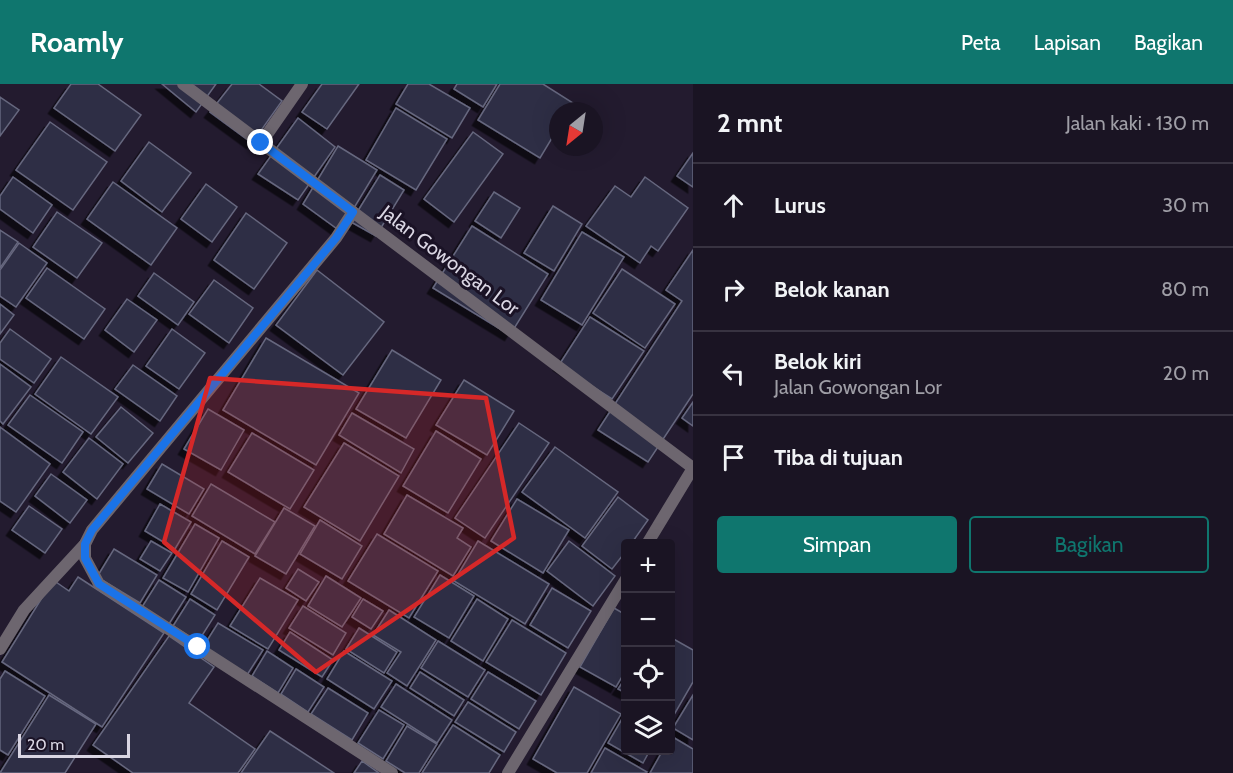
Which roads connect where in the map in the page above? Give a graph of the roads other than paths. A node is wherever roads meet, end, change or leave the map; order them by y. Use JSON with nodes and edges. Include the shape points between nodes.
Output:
{"nodes":[{"id":1,"x":183,"y":84,"type":"edge"},
{"id":2,"x":302,"y":84,"type":"edge"},
{"id":3,"x":261,"y":143,"type":"junction"},
{"id":4,"x":353,"y":212,"type":"junction"},
{"id":5,"x":693,"y":468,"type":"edge"},
{"id":6,"x":649,"y":539,"type":"edge"},
{"id":7,"x":85,"y":544,"type":"junction"},
{"id":8,"x":621,"y":587,"type":"edge"},
{"id":9,"x":0,"y":649,"type":"edge"},
{"id":10,"x":392,"y":773,"type":"edge"},
{"id":11,"x":508,"y":773,"type":"edge"}],
"edges":[{"from":1,"to":3,"type":"street","name":"Jalan Gowongan Lor"},
{"from":2,"to":3,"type":"street"},
{"from":3,"to":4,"type":"street","name":"Jalan Gowongan Lor"},
{"from":4,"to":5,"type":"street","name":"Jalan Gowongan Lor"},
{"from":4,"to":7,"type":"street","via":[[336,238],[92,530]]},
{"from":5,"to":6,"type":"street"},
{"from":7,"to":9,"type":"street","via":[[24,610]]},
{"from":7,"to":10,"type":"street","via":[[85,558],[99,584]]},
{"from":8,"to":11,"type":"street"}]}
